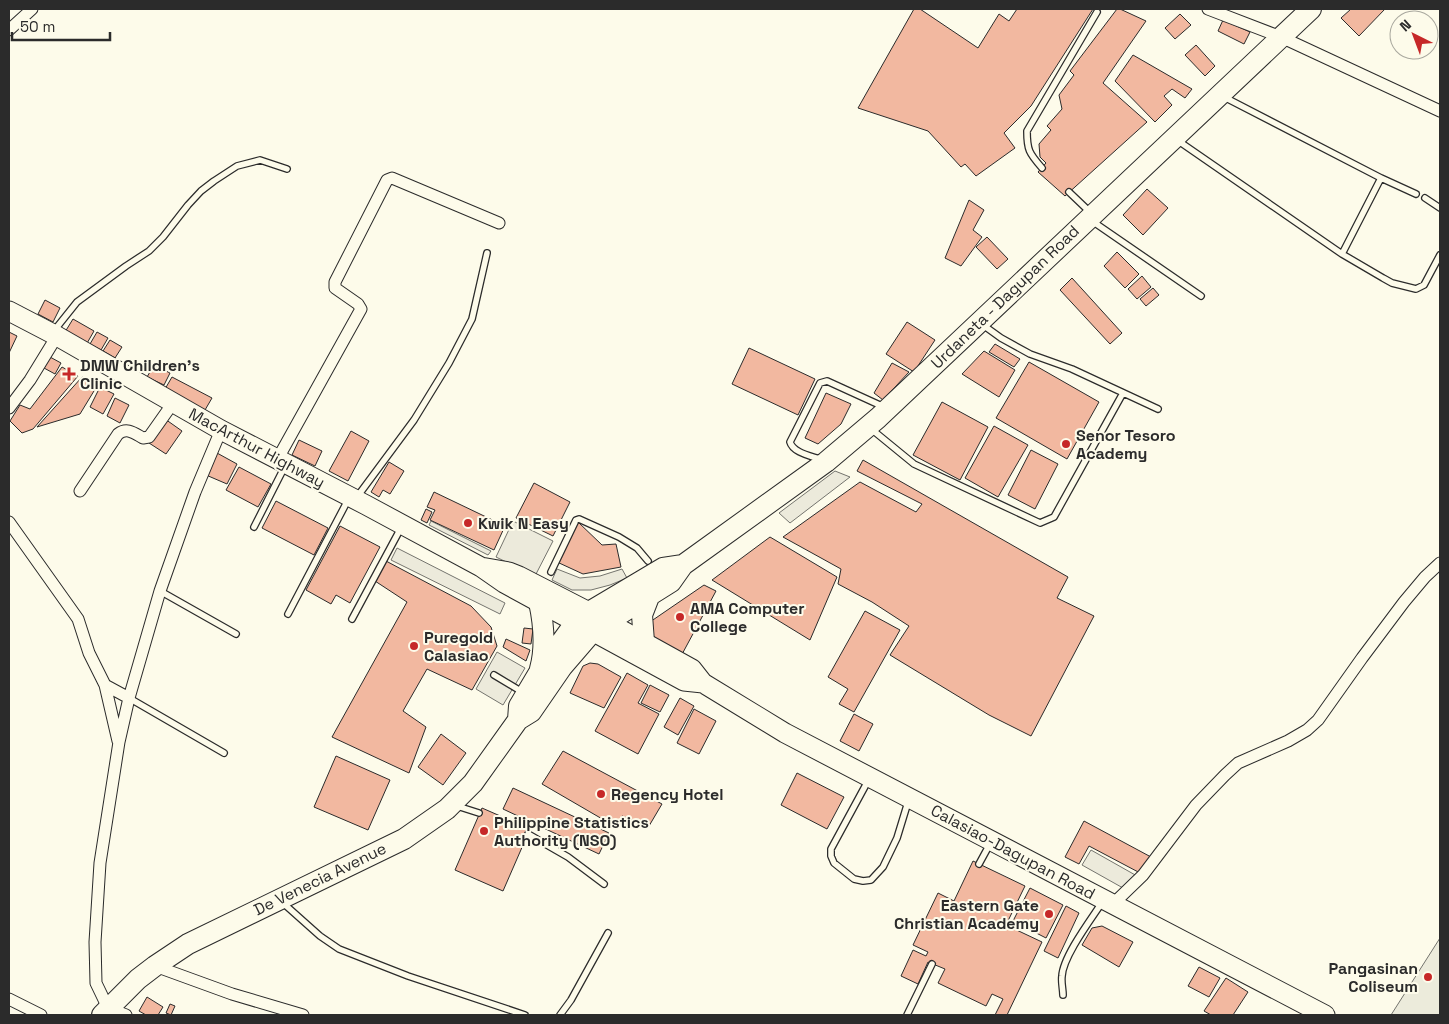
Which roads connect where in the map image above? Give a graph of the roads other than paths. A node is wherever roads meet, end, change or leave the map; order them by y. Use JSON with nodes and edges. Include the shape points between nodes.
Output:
{"nodes":[{"id":1,"x":32,"y":9,"type":"edge"},
{"id":2,"x":1208,"y":9,"type":"edge"},
{"id":3,"x":1311,"y":9,"type":"edge"},
{"id":4,"x":1097,"y":12,"type":"dead end"},
{"id":5,"x":9,"y":30,"type":"edge"},
{"id":6,"x":1281,"y":38,"type":"junction"},
{"id":7,"x":1219,"y":95,"type":"junction"},
{"id":8,"x":1440,"y":111,"type":"edge"},
{"id":9,"x":1174,"y":138,"type":"junction"},
{"id":10,"x":1042,"y":168,"type":"dead end"},
{"id":11,"x":287,"y":169,"type":"dead end"},
{"id":12,"x":1381,"y":178,"type":"junction"},
{"id":13,"x":1069,"y":192,"type":"dead end"},
{"id":14,"x":1416,"y":194,"type":"dead end"},
{"id":15,"x":1425,"y":198,"type":"dead end"},
{"id":16,"x":1440,"y":208,"type":"edge"},
{"id":17,"x":1090,"y":216,"type":"junction"},
{"id":18,"x":499,"y":223,"type":"dead end"},
{"id":19,"x":487,"y":253,"type":"dead end"},
{"id":20,"x":1342,"y":254,"type":"junction"},
{"id":21,"x":1440,"y":255,"type":"edge"},
{"id":22,"x":1201,"y":296,"type":"dead end"},
{"id":23,"x":9,"y":310,"type":"edge"},
{"id":24,"x":980,"y":323,"type":"junction"},
{"id":25,"x":54,"y":335,"type":"junction"},
{"id":26,"x":1123,"y":393,"type":"junction"},
{"id":27,"x":173,"y":403,"type":"junction"},
{"id":28,"x":9,"y":408,"type":"edge"},
{"id":29,"x":888,"y":409,"type":"junction"},
{"id":30,"x":1158,"y":409,"type":"dead end"},
{"id":31,"x":868,"y":426,"type":"junction"},
{"id":32,"x":221,"y":430,"type":"junction"},
{"id":33,"x":282,"y":462,"type":"junction"},
{"id":34,"x":826,"y":462,"type":"junction"},
{"id":35,"x":80,"y":491,"type":"dead end"},
{"id":36,"x":353,"y":498,"type":"junction"},
{"id":37,"x":9,"y":522,"type":"edge"},
{"id":38,"x":403,"y":524,"type":"junction"},
{"id":39,"x":254,"y":527,"type":"dead end"},
{"id":40,"x":648,"y":561,"type":"dead end"},
{"id":41,"x":1440,"y":563,"type":"edge"},
{"id":42,"x":682,"y":565,"type":"junction"},
{"id":43,"x":481,"y":567,"type":"junction"},
{"id":44,"x":551,"y":572,"type":"dead end"},
{"id":45,"x":160,"y":591,"type":"junction"},
{"id":46,"x":649,"y":597,"type":"junction"},
{"id":47,"x":539,"y":602,"type":"junction"},
{"id":48,"x":288,"y":614,"type":"dead end"},
{"id":49,"x":352,"y":619,"type":"dead end"},
{"id":50,"x":591,"y":622,"type":"junction"},
{"id":51,"x":236,"y":634,"type":"dead end"},
{"id":52,"x":644,"y":642,"type":"junction"},
{"id":53,"x":538,"y":674,"type":"junction"},
{"id":54,"x":494,"y":675,"type":"dead end"},
{"id":55,"x":703,"y":683,"type":"junction"},
{"id":56,"x":105,"y":685,"type":"junction"},
{"id":57,"x":526,"y":694,"type":"junction"},
{"id":58,"x":129,"y":698,"type":"junction"},
{"id":59,"x":518,"y":720,"type":"junction"},
{"id":60,"x":119,"y":742,"type":"junction"},
{"id":61,"x":224,"y":753,"type":"dead end"},
{"id":62,"x":870,"y":777,"type":"junction"},
{"id":63,"x":909,"y":797,"type":"junction"},
{"id":64,"x":452,"y":805,"type":"junction"},
{"id":65,"x":479,"y":813,"type":"dead end"},
{"id":66,"x":528,"y":834,"type":"dead end"},
{"id":67,"x":992,"y":840,"type":"junction"},
{"id":68,"x":979,"y":864,"type":"dead end"},
{"id":69,"x":604,"y":884,"type":"dead end"},
{"id":70,"x":280,"y":900,"type":"junction"},
{"id":71,"x":1108,"y":902,"type":"junction"},
{"id":72,"x":608,"y":933,"type":"dead end"},
{"id":73,"x":932,"y":964,"type":"dead end"},
{"id":74,"x":154,"y":966,"type":"junction"},
{"id":75,"x":1063,"y":995,"type":"dead end"},
{"id":76,"x":9,"y":1000,"type":"edge"},
{"id":77,"x":112,"y":1013,"type":"edge"},
{"id":78,"x":41,"y":1015,"type":"edge"},
{"id":79,"x":303,"y":1015,"type":"edge"},
{"id":80,"x":525,"y":1015,"type":"edge"},
{"id":81,"x":560,"y":1015,"type":"edge"},
{"id":82,"x":907,"y":1015,"type":"edge"},
{"id":83,"x":1325,"y":1015,"type":"edge"}],
"edges":[{"from":1,"to":5,"type":"street"},
{"from":2,"to":6,"type":"street"},
{"from":3,"to":6,"type":"highway","name":"Urdaneta - Dagupan Road"},
{"from":4,"to":10,"type":"lane","via":[[1027,131],[1027,146]]},
{"from":6,"to":7,"type":"highway","name":"Urdaneta - Dagupan Road"},
{"from":6,"to":8,"type":"street"},
{"from":7,"to":9,"type":"highway","name":"Urdaneta - Dagupan Road"},
{"from":7,"to":12,"type":"lane"},
{"from":9,"to":17,"type":"highway","name":"Urdaneta - Dagupan Road"},
{"from":9,"to":20,"type":"lane"},
{"from":11,"to":25,"type":"lane","via":[[260,160],[237,166],[214,181],[188,205],[149,251],[77,302]]},
{"from":12,"to":14,"type":"lane"},
{"from":12,"to":20,"type":"lane"},
{"from":13,"to":17,"type":"lane"},
{"from":15,"to":16,"type":"lane"},
{"from":17,"to":22,"type":"lane"},
{"from":17,"to":24,"type":"highway","name":"Urdaneta - Dagupan Road"},
{"from":18,"to":33,"type":"street","via":[[392,178],[388,180],[335,282],[335,288],[361,309]]},
{"from":19,"to":36,"type":"lane","via":[[472,319],[449,363],[414,420]]},
{"from":20,"to":21,"type":"lane","via":[[1392,283],[1416,289],[1424,285]]},
{"from":23,"to":25,"type":"main road","name":"MacArthur Highway"},
{"from":24,"to":26,"type":"lane","via":[[1030,354]]},
{"from":24,"to":29,"type":"highway","name":"Urdaneta - Dagupan Road"},
{"from":25,"to":27,"type":"main road","name":"MacArthur Highway"},
{"from":25,"to":28,"type":"street","via":[[30,380]]},
{"from":26,"to":30,"type":"lane"},
{"from":26,"to":31,"type":"lane","via":[[1054,517],[1040,523],[914,464]]},
{"from":27,"to":32,"type":"main road","name":"MacArthur Highway"},
{"from":27,"to":35,"type":"street","via":[[149,436],[143,438],[127,430],[118,434]]},
{"from":29,"to":31,"type":"highway","name":"Urdaneta - Dagupan Road"},
{"from":29,"to":34,"type":"lane","via":[[827,381],[820,383],[790,442],[797,451]]},
{"from":31,"to":34,"type":"highway","name":"Urdaneta - Dagupan Road"},
{"from":32,"to":33,"type":"main road","name":"MacArthur Highway"},
{"from":32,"to":45,"type":"street"},
{"from":33,"to":36,"type":"main road","name":"MacArthur Highway"},
{"from":33,"to":39,"type":"lane"},
{"from":34,"to":42,"type":"highway","name":"Urdaneta - Dagupan Road"},
{"from":36,"to":38,"type":"main road","name":"MacArthur Highway"},
{"from":36,"to":48,"type":"lane"},
{"from":37,"to":56,"type":"street","via":[[78,619],[89,653]]},
{"from":38,"to":43,"type":"main road","name":"MacArthur Highway"},
{"from":38,"to":49,"type":"lane"},
{"from":40,"to":44,"type":"lane","via":[[637,548],[619,537],[579,519]]},
{"from":41,"to":71,"type":"street","via":[[1404,602],[1318,720],[1288,742],[1238,763],[1196,805],[1143,875]]},
{"from":42,"to":46,"type":"highway","name":"Urdaneta - Dagupan Road","via":[[671,582]]},
{"from":42,"to":50,"type":"highway","name":"Urdaneta - Dagupan Road","via":[[663,568]]},
{"from":43,"to":47,"type":"main road","name":"MacArthur Highway"},
{"from":43,"to":50,"type":"main road","name":"MacArthur Highway","via":[[519,576]]},
{"from":45,"to":51,"type":"lane"},
{"from":45,"to":58,"type":"street"},
{"from":46,"to":50,"type":"highway","name":"Urdaneta - Dagupan Road"},
{"from":46,"to":52,"type":"highway","via":[[642,615]]},
{"from":47,"to":50,"type":"main road","name":"MacArthur Highway"},
{"from":47,"to":53,"type":"highway","via":[[544,639]]},
{"from":50,"to":52,"type":"main road","name":"Calasiao-Dagupan Road"},
{"from":50,"to":53,"type":"highway","name":"De Venecia Avenue"},
{"from":50,"to":55,"type":"main road","name":"Calasiao-Dagupan Road","via":[[684,681]]},
{"from":50,"to":59,"type":"highway","name":"De Venecia Avenue","via":[[531,712]]},
{"from":52,"to":55,"type":"main road","name":"Calasiao-Dagupan Road","via":[[692,669]]},
{"from":53,"to":57,"type":"highway","name":"De Venecia Avenue"},
{"from":54,"to":57,"type":"lane"},
{"from":55,"to":62,"type":"main road","name":"Calasiao-Dagupan Road","via":[[785,733]]},
{"from":56,"to":58,"type":"street"},
{"from":56,"to":60,"type":"street"},
{"from":57,"to":59,"type":"highway","name":"De Venecia Avenue","via":[[519,706]]},
{"from":58,"to":60,"type":"street"},
{"from":58,"to":61,"type":"lane"},
{"from":59,"to":64,"type":"highway","name":"De Venecia Avenue","via":[[473,783]]},
{"from":60,"to":77,"type":"street","via":[[100,863],[95,942],[96,983]]},
{"from":62,"to":63,"type":"main road","name":"Calasiao-Dagupan Road"},
{"from":62,"to":63,"type":"lane","via":[[831,849],[834,863],[854,879],[871,880],[884,866],[897,838]]},
{"from":63,"to":67,"type":"main road","name":"Calasiao-Dagupan Road"},
{"from":64,"to":65,"type":"lane"},
{"from":64,"to":70,"type":"highway","name":"De Venecia Avenue","via":[[404,839]]},
{"from":66,"to":69,"type":"lane","via":[[568,857]]},
{"from":67,"to":68,"type":"lane"},
{"from":67,"to":71,"type":"main road","name":"Calasiao-Dagupan Road"},
{"from":70,"to":74,"type":"highway","name":"De Venecia Avenue","via":[[188,944]]},
{"from":70,"to":80,"type":"lane","via":[[339,949]]},
{"from":71,"to":75,"type":"lane","via":[[1080,937],[1064,965]]},
{"from":71,"to":83,"type":"main road","name":"Calasiao-Dagupan Road","via":[[1303,1007]]},
{"from":72,"to":81,"type":"lane","via":[[572,1000]]},
{"from":73,"to":82,"type":"lane"},
{"from":74,"to":77,"type":"highway","name":"De Venecia Avenue","via":[[138,979]]},
{"from":74,"to":79,"type":"street"},
{"from":76,"to":78,"type":"street"}]}
